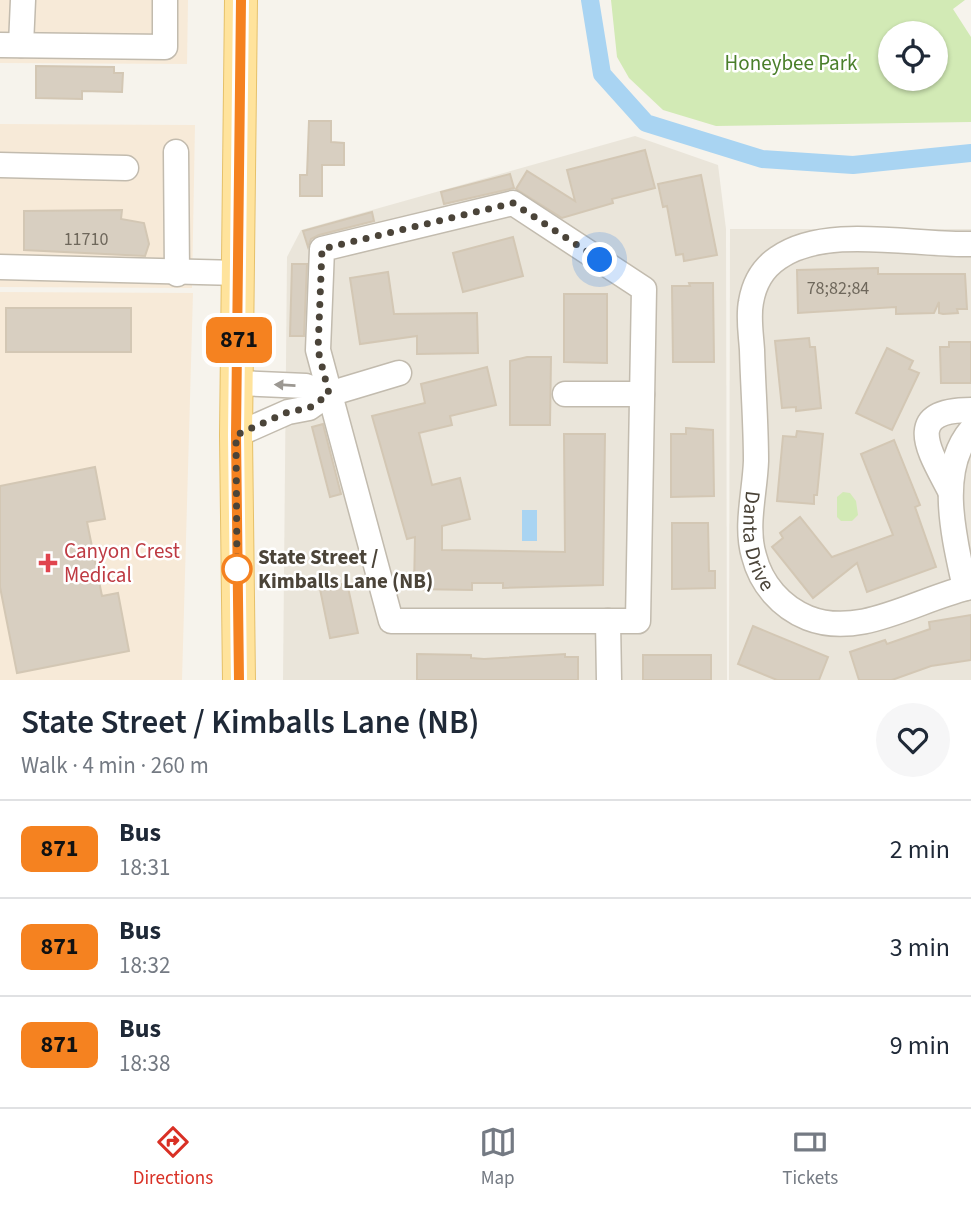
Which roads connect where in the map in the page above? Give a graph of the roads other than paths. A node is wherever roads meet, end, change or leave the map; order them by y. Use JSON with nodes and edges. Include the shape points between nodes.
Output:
{"nodes":[{"id":1,"x":23,"y":0,"type":"edge"},
{"id":2,"x":165,"y":0,"type":"edge"},
{"id":3,"x":241,"y":0,"type":"edge"},
{"id":4,"x":11,"y":45,"type":"edge"},
{"id":5,"x":176,"y":152,"type":"dead end"},
{"id":6,"x":0,"y":164,"type":"edge"},
{"id":7,"x":126,"y":168,"type":"dead end"},
{"id":8,"x":971,"y":244,"type":"edge"},
{"id":9,"x":0,"y":267,"type":"edge"},
{"id":10,"x":239,"y":273,"type":"junction"},
{"id":11,"x":177,"y":274,"type":"junction"},
{"id":12,"x":399,"y":373,"type":"dead end"},
{"id":13,"x":239,"y":383,"type":"junction"},
{"id":14,"x":329,"y":394,"type":"junction"},
{"id":15,"x":565,"y":394,"type":"dead end"},
{"id":16,"x":642,"y":394,"type":"junction"},
{"id":17,"x":971,"y":410,"type":"edge"},
{"id":18,"x":971,"y":430,"type":"edge"},
{"id":19,"x":236,"y":435,"type":"junction"},
{"id":20,"x":953,"y":496,"type":"junction"},
{"id":21,"x":968,"y":587,"type":"edge"},
{"id":22,"x":608,"y":621,"type":"junction"},
{"id":23,"x":239,"y":680,"type":"edge"},
{"id":24,"x":609,"y":680,"type":"edge"}],
"edges":[{"from":1,"to":4,"type":"street"},
{"from":2,"to":4,"type":"street","via":[[165,47]]},
{"from":3,"to":10,"type":"main road"},
{"from":5,"to":11,"type":"street"},
{"from":6,"to":7,"type":"street"},
{"from":8,"to":21,"type":"street","name":"Danta Drive","via":[[873,240],[822,243],[788,252],[761,276],[750,312],[756,463],[751,529],[757,566],[769,588],[786,606],[808,618],[844,624]]},
{"from":9,"to":11,"type":"street"},
{"from":10,"to":11,"type":"street"},
{"from":10,"to":13,"type":"main road"},
{"from":12,"to":14,"type":"street"},
{"from":14,"to":13,"type":"street","one_way":true,"via":[[306,386]]},
{"from":13,"to":19,"type":"main road"},
{"from":14,"to":16,"type":"street","via":[[318,350],[322,249],[513,203],[644,289]]},
{"from":14,"to":19,"type":"street","via":[[309,408],[288,412]]},
{"from":14,"to":22,"type":"street","via":[[391,621]]},
{"from":15,"to":16,"type":"street"},
{"from":16,"to":22,"type":"street","via":[[638,621]]},
{"from":17,"to":20,"type":"street","via":[[942,411],[931,419],[926,432],[928,447]]},
{"from":18,"to":20,"type":"street","via":[[956,455]]},
{"from":19,"to":23,"type":"main road"},
{"from":20,"to":21,"type":"street","via":[[956,537]]},
{"from":22,"to":24,"type":"street"}]}
